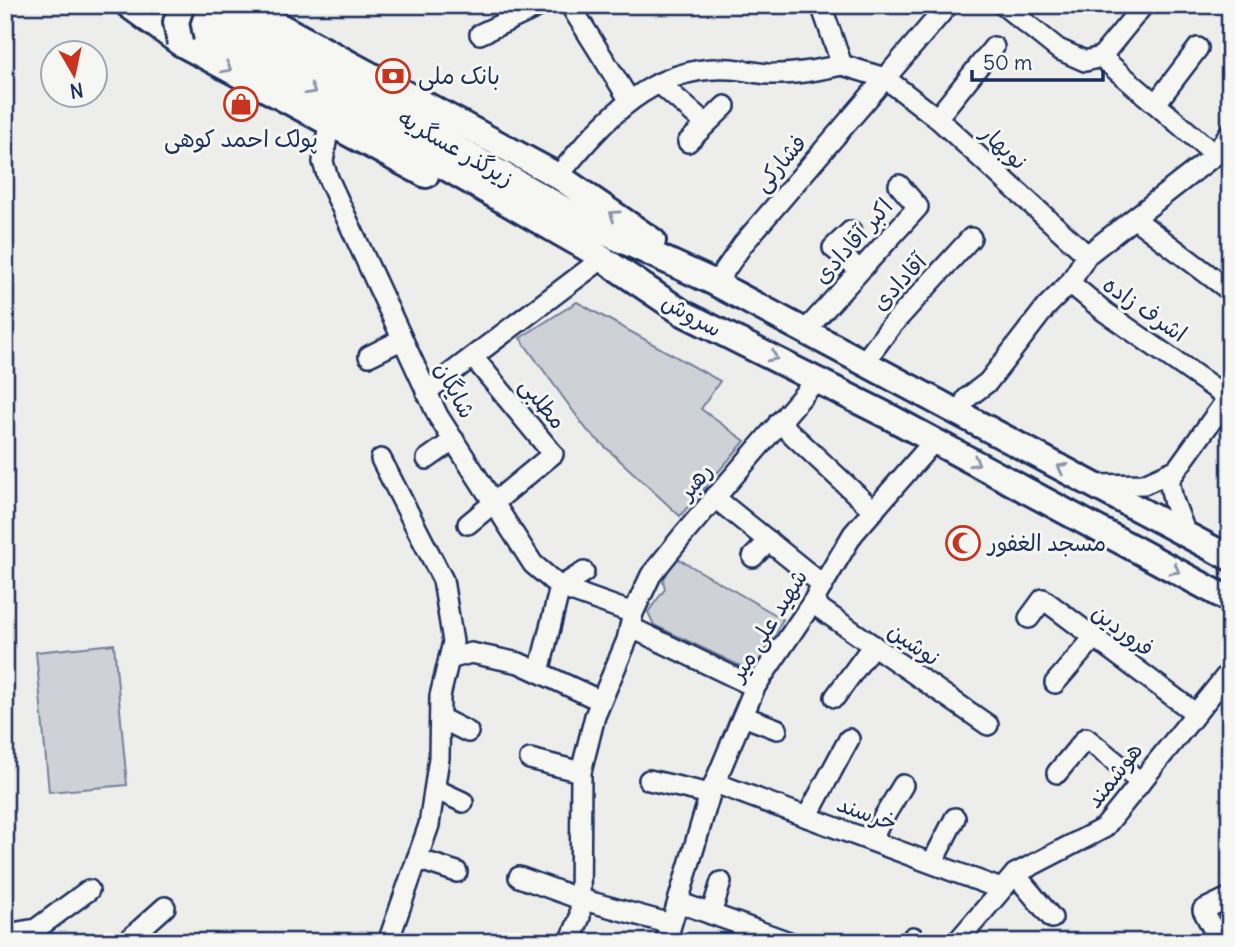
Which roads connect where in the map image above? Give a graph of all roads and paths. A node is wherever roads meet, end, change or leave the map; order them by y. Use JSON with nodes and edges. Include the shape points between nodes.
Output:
{"nodes":[{"id":1,"x":128,"y":5,"type":"edge"},
{"id":2,"x":169,"y":5,"type":"edge"},
{"id":3,"x":182,"y":5,"type":"edge"},
{"id":4,"x":205,"y":5,"type":"edge"},
{"id":5,"x":542,"y":5,"type":"edge"},
{"id":6,"x":570,"y":5,"type":"edge"},
{"id":7,"x":948,"y":5,"type":"edge"},
{"id":8,"x":1003,"y":5,"type":"edge"},
{"id":9,"x":1138,"y":5,"type":"edge"},
{"id":10,"x":243,"y":6,"type":"edge"},
{"id":11,"x":824,"y":6,"type":"edge"},
{"id":12,"x":480,"y":34,"type":"dead end"},
{"id":13,"x":180,"y":43,"type":"junction"},
{"id":14,"x":995,"y":47,"type":"dead end"},
{"id":15,"x":1198,"y":48,"type":"dead end"},
{"id":16,"x":1101,"y":57,"type":"junction"},
{"id":17,"x":842,"y":65,"type":"junction"},
{"id":18,"x":885,"y":78,"type":"junction"},
{"id":19,"x":659,"y":83,"type":"junction"},
{"id":20,"x":631,"y":101,"type":"junction"},
{"id":21,"x":1157,"y":102,"type":"junction"},
{"id":22,"x":725,"y":106,"type":"dead end"},
{"id":23,"x":937,"y":118,"type":"junction"},
{"id":24,"x":329,"y":123,"type":"junction"},
{"id":25,"x":706,"y":124,"type":"junction"},
{"id":26,"x":1228,"y":136,"type":"edge"},
{"id":27,"x":688,"y":142,"type":"dead end"},
{"id":28,"x":1215,"y":155,"type":"junction"},
{"id":29,"x":558,"y":176,"type":"junction"},
{"id":30,"x":899,"y":185,"type":"dead end"},
{"id":31,"x":1135,"y":219,"type":"junction"},
{"id":32,"x":851,"y":231,"type":"dead end"},
{"id":33,"x":971,"y":238,"type":"dead end"},
{"id":34,"x":1087,"y":255,"type":"junction"},
{"id":35,"x":594,"y":265,"type":"junction"},
{"id":36,"x":860,"y":270,"type":"junction"},
{"id":37,"x":713,"y":282,"type":"junction"},
{"id":38,"x":1070,"y":282,"type":"junction"},
{"id":39,"x":1230,"y":291,"type":"edge"},
{"id":40,"x":683,"y":313,"type":"junction"},
{"id":41,"x":806,"y":330,"type":"junction"},
{"id":42,"x":401,"y":340,"type":"junction"},
{"id":43,"x":369,"y":356,"type":"dead end"},
{"id":44,"x":473,"y":357,"type":"junction"},
{"id":45,"x":865,"y":361,"type":"junction"},
{"id":46,"x":817,"y":379,"type":"junction"},
{"id":47,"x":426,"y":392,"type":"junction"},
{"id":48,"x":1229,"y":397,"type":"edge"},
{"id":49,"x":959,"y":413,"type":"junction"},
{"id":50,"x":779,"y":422,"type":"junction"},
{"id":51,"x":454,"y":440,"type":"junction"},
{"id":52,"x":934,"y":440,"type":"junction"},
{"id":53,"x":381,"y":459,"type":"dead end"},
{"id":54,"x":428,"y":459,"type":"dead end"},
{"id":55,"x":1172,"y":471,"type":"junction"},
{"id":56,"x":1094,"y":485,"type":"junction"},
{"id":57,"x":714,"y":496,"type":"junction"},
{"id":58,"x":494,"y":503,"type":"junction"},
{"id":59,"x":874,"y":511,"type":"junction"},
{"id":60,"x":468,"y":524,"type":"dead end"},
{"id":61,"x":770,"y":534,"type":"junction"},
{"id":62,"x":1186,"y":534,"type":"junction"},
{"id":63,"x":753,"y":557,"type":"dead end"},
{"id":64,"x":1230,"y":558,"type":"edge"},
{"id":65,"x":584,"y":572,"type":"dead end"},
{"id":66,"x":823,"y":585,"type":"junction"},
{"id":67,"x":561,"y":587,"type":"junction"},
{"id":68,"x":1230,"y":600,"type":"edge"},
{"id":69,"x":812,"y":603,"type":"junction"},
{"id":70,"x":1029,"y":618,"type":"dead end"},
{"id":71,"x":632,"y":620,"type":"junction"},
{"id":72,"x":1093,"y":639,"type":"junction"},
{"id":73,"x":873,"y":645,"type":"junction"},
{"id":74,"x":449,"y":659,"type":"junction"},
{"id":75,"x":1230,"y":671,"type":"edge"},
{"id":76,"x":538,"y":672,"type":"junction"},
{"id":77,"x":1055,"y":683,"type":"dead end"},
{"id":78,"x":755,"y":687,"type":"junction"},
{"id":79,"x":1223,"y":692,"type":"edge"},
{"id":80,"x":835,"y":697,"type":"dead end"},
{"id":81,"x":601,"y":701,"type":"junction"},
{"id":82,"x":1195,"y":713,"type":"junction"},
{"id":83,"x":743,"y":716,"type":"junction"},
{"id":84,"x":440,"y":718,"type":"junction"},
{"id":85,"x":988,"y":725,"type":"dead end"},
{"id":86,"x":777,"y":729,"type":"dead end"},
{"id":87,"x":468,"y":732,"type":"dead end"},
{"id":88,"x":849,"y":739,"type":"dead end"},
{"id":89,"x":530,"y":759,"type":"dead end"},
{"id":90,"x":581,"y":772,"type":"junction"},
{"id":91,"x":1058,"y":773,"type":"dead end"},
{"id":92,"x":649,"y":780,"type":"dead end"},
{"id":93,"x":1139,"y":781,"type":"junction"},
{"id":94,"x":903,"y":785,"type":"dead end"},
{"id":95,"x":713,"y":788,"type":"junction"},
{"id":96,"x":435,"y":789,"type":"junction"},
{"id":97,"x":463,"y":802,"type":"dead end"},
{"id":98,"x":807,"y":817,"type":"junction"},
{"id":99,"x":955,"y":818,"type":"dead end"},
{"id":100,"x":870,"y":840,"type":"junction"},
{"id":101,"x":417,"y":859,"type":"junction"},
{"id":102,"x":932,"y":863,"type":"junction"},
{"id":103,"x":457,"y":872,"type":"dead end"},
{"id":104,"x":1015,"y":874,"type":"junction"},
{"id":105,"x":519,"y":877,"type":"dead end"},
{"id":106,"x":720,"y":882,"type":"dead end"},
{"id":107,"x":1001,"y":889,"type":"junction"},
{"id":108,"x":89,"y":890,"type":"dead end"},
{"id":109,"x":1230,"y":897,"type":"edge"},
{"id":110,"x":580,"y":899,"type":"junction"},
{"id":111,"x":678,"y":902,"type":"junction"},
{"id":112,"x":165,"y":907,"type":"dead end"},
{"id":113,"x":711,"y":914,"type":"junction"},
{"id":114,"x":1052,"y":918,"type":"dead end"},
{"id":115,"x":668,"y":933,"type":"edge"},
{"id":116,"x":7,"y":942,"type":"edge"},
{"id":117,"x":125,"y":942,"type":"edge"},
{"id":118,"x":388,"y":942,"type":"edge"},
{"id":119,"x":569,"y":942,"type":"edge"},
{"id":120,"x":789,"y":942,"type":"edge"},
{"id":121,"x":957,"y":942,"type":"edge"},
{"id":122,"x":1220,"y":942,"type":"edge"}],
"edges":[{"from":1,"to":13,"type":"main road"},
{"from":2,"to":40,"type":"main road","name":"سروش","one_way":true,"via":[[588,249]]},
{"from":3,"to":13,"type":"main road","bridge":true,"via":[[176,22]]},
{"from":4,"to":37,"type":"main road","name":"زیرگذر عسگریه","via":[[604,232]]},
{"from":5,"to":12,"type":"street"},
{"from":6,"to":20,"type":"street"},
{"from":7,"to":18,"type":"street","name":"فشارکی"},
{"from":8,"to":16,"type":"street","via":[[1058,49],[1085,61]]},
{"from":9,"to":16,"type":"street","via":[[1141,8]]},
{"from":10,"to":29,"type":"main road"},
{"from":11,"to":17,"type":"street"},
{"from":13,"to":24,"type":"main road","one_way":true},
{"from":14,"to":23,"type":"street"},
{"from":15,"to":21,"type":"street"},
{"from":16,"to":21,"type":"street"},
{"from":17,"to":18,"type":"street"},
{"from":17,"to":19,"type":"street","via":[[770,74],[730,69],[688,72]]},
{"from":18,"to":23,"type":"street","name":"نوبهار"},
{"from":18,"to":37,"type":"street","name":"فشارکی"},
{"from":19,"to":20,"type":"street"},
{"from":19,"to":25,"type":"street"},
{"from":20,"to":29,"type":"street"},
{"from":21,"to":28,"type":"street"},
{"from":22,"to":25,"type":"street"},
{"from":23,"to":34,"type":"street","name":"نوبهار"},
{"from":24,"to":35,"type":"main road"},
{"from":24,"to":42,"type":"street","name":"شایگان","via":[[323,162]]},
{"from":25,"to":27,"type":"street"},
{"from":26,"to":28,"type":"street"},
{"from":28,"to":31,"type":"street"},
{"from":37,"to":29,"type":"main road","one_way":true},
{"from":30,"to":36,"type":"street","name":"اکبر آقادادی","via":[[918,207]]},
{"from":31,"to":34,"type":"street"},
{"from":31,"to":39,"type":"street"},
{"from":32,"to":36,"type":"street","via":[[833,248]]},
{"from":33,"to":45,"type":"street","name":"آقادادی"},
{"from":34,"to":38,"type":"street"},
{"from":35,"to":40,"type":"main road"},
{"from":35,"to":44,"type":"street"},
{"from":36,"to":41,"type":"street","name":"اکبر آقادادی"},
{"from":37,"to":41,"type":"main road","name":"سروش"},
{"from":38,"to":48,"type":"street","name":"اشرف زاده","via":[[1087,299]]},
{"from":38,"to":49,"type":"street","via":[[988,382],[967,398]]},
{"from":40,"to":46,"type":"main road","name":"سروش","one_way":true},
{"from":41,"to":45,"type":"main road","name":"سروش"},
{"from":42,"to":43,"type":"street"},
{"from":42,"to":47,"type":"street","name":"شایگان"},
{"from":44,"to":47,"type":"street"},
{"from":44,"to":58,"type":"street","name":"مطلبی","via":[[553,454]]},
{"from":45,"to":49,"type":"main road","name":"سروش"},
{"from":46,"to":50,"type":"street","name":"رهبر"},
{"from":46,"to":52,"type":"main road","name":"سروش"},
{"from":47,"to":51,"type":"street","name":"شایگان"},
{"from":48,"to":55,"type":"street"},
{"from":56,"to":49,"type":"main road","name":"سروش","one_way":true},
{"from":50,"to":57,"type":"street","name":"رهبر"},
{"from":50,"to":59,"type":"street"},
{"from":51,"to":54,"type":"street"},
{"from":51,"to":58,"type":"street","name":"شایگان"},
{"from":52,"to":59,"type":"street","name":"شهید علی میر"},
{"from":52,"to":68,"type":"main road","name":"سروش","one_way":true},
{"from":53,"to":74,"type":"street","via":[[443,580],[453,642]]},
{"from":55,"to":56,"type":"street","via":[[1144,484]]},
{"from":55,"to":62,"type":"street","via":[[1170,490]]},
{"from":56,"to":62,"type":"main road","name":"سروش"},
{"from":57,"to":61,"type":"street"},
{"from":57,"to":71,"type":"street","name":"رهبر","via":[[651,575]]},
{"from":58,"to":60,"type":"street"},
{"from":58,"to":67,"type":"street","name":"شایگان","via":[[533,564]]},
{"from":59,"to":66,"type":"street","name":"شهید علی میر","via":[[853,534]]},
{"from":61,"to":63,"type":"street"},
{"from":61,"to":66,"type":"street"},
{"from":62,"to":64,"type":"main road","name":"سروش"},
{"from":65,"to":67,"type":"street"},
{"from":66,"to":69,"type":"street","name":"شهید علی میر"},
{"from":67,"to":71,"type":"street","name":"شایگان"},
{"from":67,"to":76,"type":"street"},
{"from":69,"to":73,"type":"street","name":"نوشین"},
{"from":69,"to":78,"type":"street","name":"شهید علی میر"},
{"from":70,"to":72,"type":"street","name":"فروردین","via":[[1043,598]]},
{"from":71,"to":78,"type":"street"},
{"from":71,"to":81,"type":"street","name":"رهبر"},
{"from":72,"to":77,"type":"street"},
{"from":72,"to":82,"type":"street","name":"فروردین"},
{"from":73,"to":80,"type":"street"},
{"from":73,"to":85,"type":"street","name":"نوشین"},
{"from":74,"to":76,"type":"street","via":[[471,653]]},
{"from":74,"to":84,"type":"street"},
{"from":75,"to":79,"type":"street","name":"هوشمند"},
{"from":76,"to":81,"type":"street"},
{"from":78,"to":83,"type":"street","name":"شهید علی میر"},
{"from":79,"to":82,"type":"street","name":"هوشمند"},
{"from":81,"to":90,"type":"street","name":"رهبر"},
{"from":82,"to":93,"type":"street","name":"هوشمند"},
{"from":83,"to":86,"type":"street"},
{"from":83,"to":95,"type":"street","name":"شهید علی میر"},
{"from":84,"to":87,"type":"street"},
{"from":84,"to":96,"type":"street"},
{"from":88,"to":98,"type":"street"},
{"from":89,"to":90,"type":"street"},
{"from":90,"to":110,"type":"street","name":"رهبر"},
{"from":91,"to":93,"type":"street","via":[[1086,738]]},
{"from":92,"to":95,"type":"street","name":"خرسند"},
{"from":93,"to":104,"type":"street","name":"هوشمند","via":[[1104,828]]},
{"from":94,"to":100,"type":"street"},
{"from":95,"to":98,"type":"street","name":"خرسند"},
{"from":95,"to":111,"type":"street","name":"شهید علی میر"},
{"from":96,"to":97,"type":"street"},
{"from":96,"to":101,"type":"street"},
{"from":98,"to":100,"type":"street","name":"خرسند"},
{"from":99,"to":102,"type":"street"},
{"from":100,"to":102,"type":"street","name":"خرسند"},
{"from":101,"to":103,"type":"street"},
{"from":101,"to":118,"type":"street"},
{"from":102,"to":107,"type":"street","name":"خرسند"},
{"from":104,"to":107,"type":"street","name":"هوشمند"},
{"from":104,"to":114,"type":"street"},
{"from":105,"to":110,"type":"street"},
{"from":106,"to":113,"type":"street"},
{"from":107,"to":121,"type":"street","name":"هوشمند"},
{"from":108,"to":116,"type":"street","via":[[36,929],[18,932]]},
{"from":109,"to":122,"type":"street","via":[[1203,910]]},
{"from":110,"to":115,"type":"street"},
{"from":110,"to":119,"type":"street","name":"رهبر","via":[[580,917]]},
{"from":111,"to":113,"type":"street"},
{"from":111,"to":115,"type":"street","name":"شهید علی میر"},
{"from":112,"to":117,"type":"street"},
{"from":113,"to":120,"type":"street"}]}
